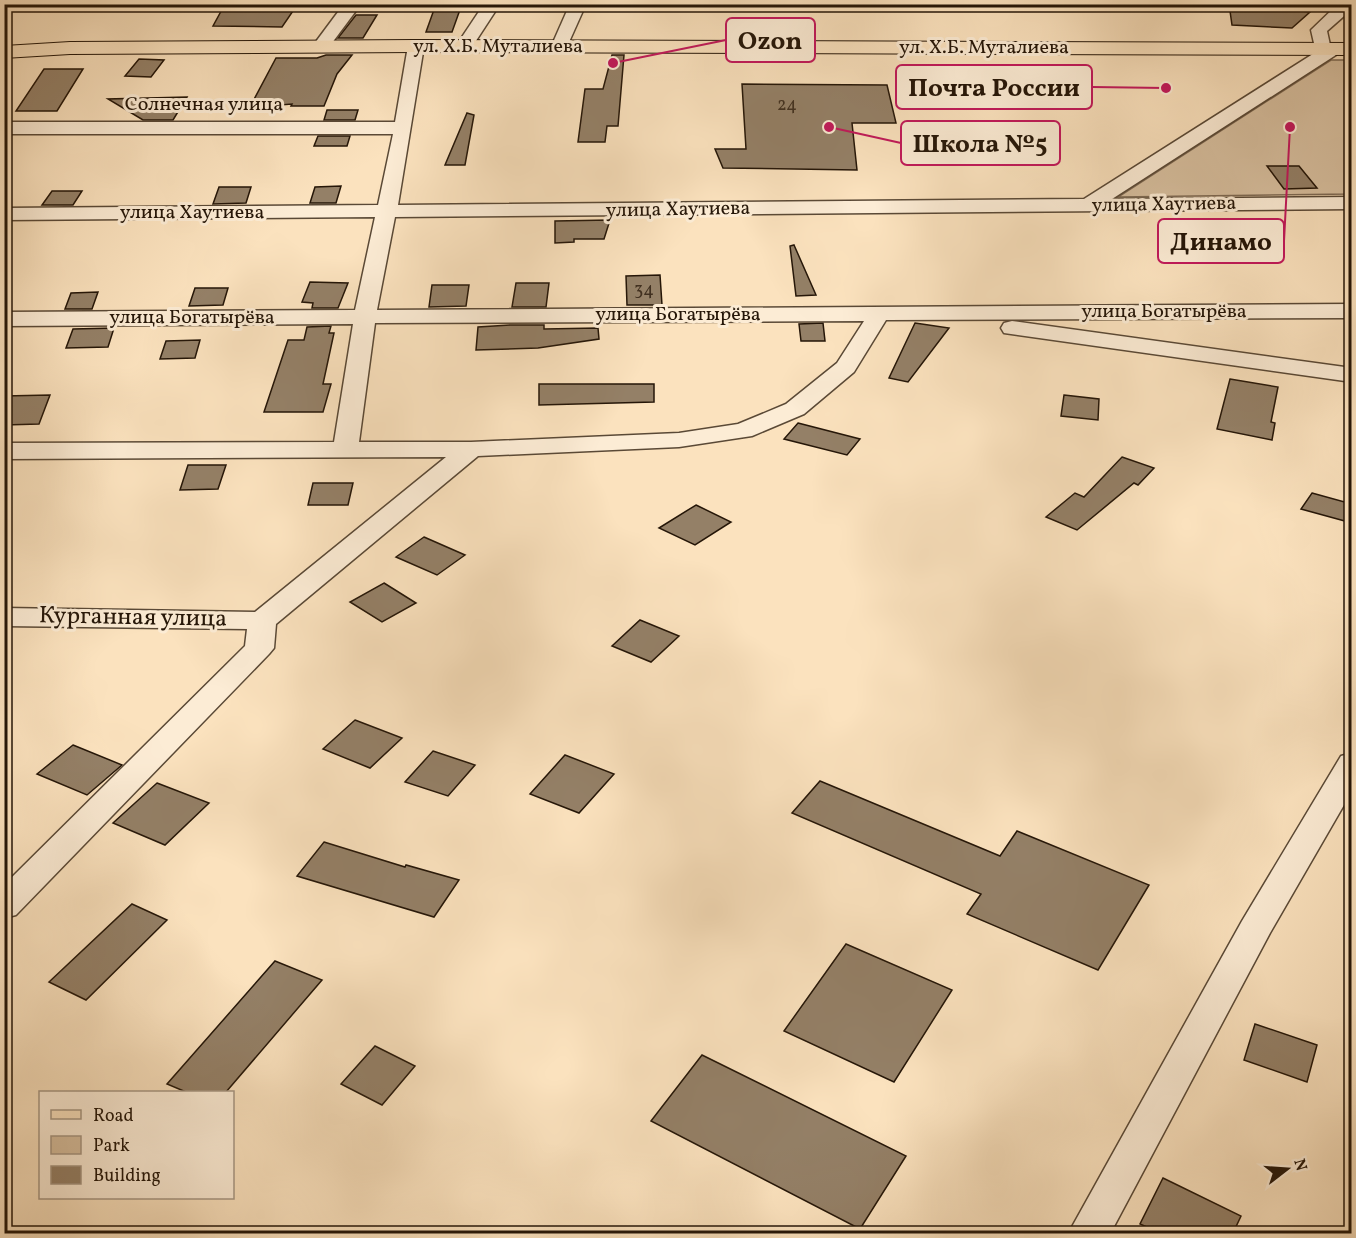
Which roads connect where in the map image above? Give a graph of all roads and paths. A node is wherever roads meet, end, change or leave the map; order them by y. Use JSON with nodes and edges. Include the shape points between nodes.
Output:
{"nodes":[{"id":1,"x":353,"y":4,"type":"edge"},
{"id":2,"x":492,"y":4,"type":"edge"},
{"id":3,"x":578,"y":4,"type":"edge"},
{"id":4,"x":1348,"y":4,"type":"edge"},
{"id":5,"x":416,"y":46,"type":"junction"},
{"id":6,"x":464,"y":46,"type":"junction"},
{"id":7,"x":320,"y":47,"type":"junction"},
{"id":8,"x":559,"y":47,"type":"junction"},
{"id":9,"x":1335,"y":49,"type":"edge"},
{"id":10,"x":4,"y":51,"type":"edge"},
{"id":11,"x":4,"y":128,"type":"edge"},
{"id":12,"x":403,"y":128,"type":"junction"},
{"id":13,"x":1352,"y":203,"type":"edge"},
{"id":14,"x":1087,"y":206,"type":"junction"},
{"id":15,"x":387,"y":212,"type":"junction"},
{"id":16,"x":4,"y":214,"type":"edge"},
{"id":17,"x":1352,"y":311,"type":"edge"},
{"id":18,"x":879,"y":314,"type":"junction"},
{"id":19,"x":912,"y":314,"type":"junction"},
{"id":20,"x":365,"y":317,"type":"junction"},
{"id":21,"x":4,"y":319,"type":"edge"},
{"id":22,"x":1352,"y":375,"type":"edge"},
{"id":23,"x":471,"y":448,"type":"junction"},
{"id":24,"x":4,"y":451,"type":"edge"},
{"id":25,"x":345,"y":451,"type":"junction"},
{"id":26,"x":64,"y":616,"type":"junction"},
{"id":27,"x":4,"y":617,"type":"edge"},
{"id":28,"x":262,"y":621,"type":"junction"},
{"id":29,"x":4,"y":634,"type":"edge"},
{"id":30,"x":1352,"y":763,"type":"edge"},
{"id":31,"x":4,"y":906,"type":"edge"},
{"id":32,"x":1088,"y":1233,"type":"edge"}],
"edges":[{"from":1,"to":7,"type":"street"},
{"from":2,"to":6,"type":"street"},
{"from":3,"to":8,"type":"street"},
{"from":4,"to":9,"type":"street","via":[[1319,30]]},
{"from":5,"to":6,"type":"main road","name":"ул. Х.Б. Муталиева"},
{"from":5,"to":7,"type":"main road","name":"ул. Х.Б. Муталиева"},
{"from":5,"to":12,"type":"street"},
{"from":6,"to":8,"type":"main road","name":"ул. Х.Б. Муталиева"},
{"from":7,"to":10,"type":"main road","name":"ул. Х.Б. Муталиева"},
{"from":8,"to":9,"type":"main road","name":"ул. Х.Б. Муталиева"},
{"from":9,"to":14,"type":"street"},
{"from":11,"to":12,"type":"street","name":"Солнечная улица"},
{"from":12,"to":15,"type":"street"},
{"from":13,"to":14,"type":"street","name":"улица Хаутиева"},
{"from":14,"to":15,"type":"street","name":"улица Хаутиева"},
{"from":15,"to":16,"type":"street","name":"улица Хаутиева"},
{"from":15,"to":20,"type":"street"},
{"from":17,"to":19,"type":"street","name":"улица Богатырёва"},
{"from":18,"to":19,"type":"street","name":"улица Богатырёва"},
{"from":18,"to":20,"type":"street","name":"улица Богатырёва"},
{"from":18,"to":23,"type":"street","via":[[846,367],[795,409],[743,431],[679,440]]},
{"from":19,"to":22,"type":"street"},
{"from":20,"to":21,"type":"street","name":"улица Богатырёва"},
{"from":20,"to":25,"type":"street"},
{"from":23,"to":25,"type":"street"},
{"from":23,"to":28,"type":"street"},
{"from":24,"to":25,"type":"street"},
{"from":26,"to":27,"type":"street","name":"Курганная улица"},
{"from":26,"to":28,"type":"street","name":"Курганная улица"},
{"from":26,"to":29,"type":"street"},
{"from":28,"to":31,"type":"street","via":[[259,648]]},
{"from":30,"to":32,"type":"street","via":[[1254,930]]}]}
